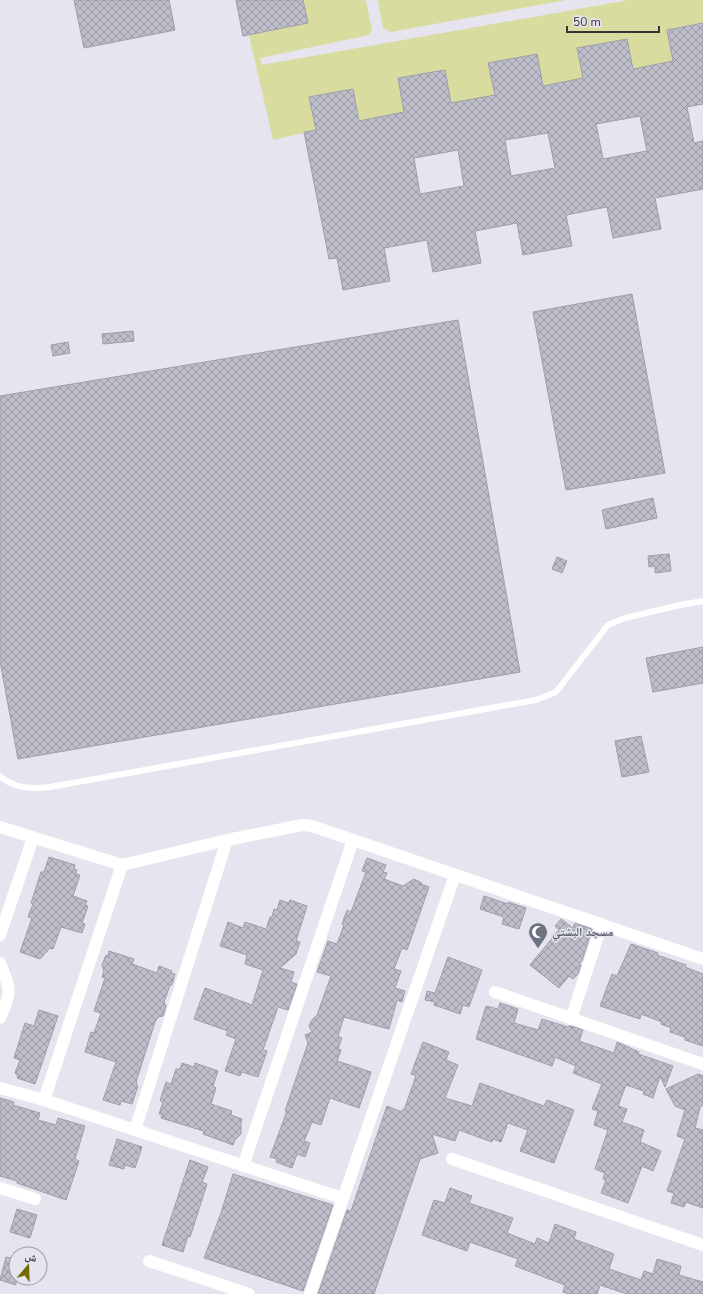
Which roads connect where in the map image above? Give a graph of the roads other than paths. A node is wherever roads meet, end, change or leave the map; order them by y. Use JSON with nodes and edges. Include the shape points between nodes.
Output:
{"nodes":[{"id":1,"x":703,"y":601,"type":"edge"},
{"id":2,"x":0,"y":776,"type":"edge"},
{"id":3,"x":0,"y":827,"type":"edge"},
{"id":4,"x":33,"y":838,"type":"junction"},
{"id":5,"x":227,"y":840,"type":"junction"},
{"id":6,"x":353,"y":840,"type":"junction"},
{"id":7,"x":122,"y":865,"type":"junction"},
{"id":8,"x":456,"y":875,"type":"junction"},
{"id":9,"x":602,"y":924,"type":"junction"},
{"id":10,"x":0,"y":935,"type":"edge"},
{"id":11,"x":703,"y":959,"type":"edge"},
{"id":12,"x":0,"y":963,"type":"edge"},
{"id":13,"x":495,"y":992,"type":"dead end"},
{"id":14,"x":0,"y":1018,"type":"edge"},
{"id":15,"x":571,"y":1019,"type":"junction"},
{"id":16,"x":703,"y":1064,"type":"edge"},
{"id":17,"x":0,"y":1088,"type":"edge"},
{"id":18,"x":44,"y":1100,"type":"junction"},
{"id":19,"x":135,"y":1130,"type":"junction"},
{"id":20,"x":452,"y":1159,"type":"dead end"},
{"id":21,"x":243,"y":1166,"type":"junction"},
{"id":22,"x":0,"y":1188,"type":"edge"},
{"id":23,"x":342,"y":1198,"type":"junction"},
{"id":24,"x":35,"y":1199,"type":"dead end"},
{"id":25,"x":703,"y":1246,"type":"edge"},
{"id":26,"x":149,"y":1261,"type":"dead end"},
{"id":27,"x":249,"y":1294,"type":"edge"},
{"id":28,"x":310,"y":1294,"type":"edge"}],
"edges":[{"from":1,"to":2,"type":"lane","via":[[625,618],[608,625],[556,692],[536,700],[50,787],[33,789],[17,786]]},
{"from":3,"to":4,"type":"street"},
{"from":4,"to":7,"type":"street"},
{"from":4,"to":10,"type":"street"},
{"from":5,"to":6,"type":"street","via":[[302,825]]},
{"from":5,"to":7,"type":"street"},
{"from":5,"to":19,"type":"street"},
{"from":6,"to":8,"type":"street"},
{"from":6,"to":21,"type":"street"},
{"from":7,"to":18,"type":"street"},
{"from":8,"to":9,"type":"street"},
{"from":8,"to":23,"type":"street"},
{"from":9,"to":11,"type":"street"},
{"from":9,"to":15,"type":"street"},
{"from":12,"to":14,"type":"street","via":[[9,992]]},
{"from":13,"to":15,"type":"street"},
{"from":15,"to":16,"type":"street"},
{"from":17,"to":18,"type":"street"},
{"from":18,"to":19,"type":"street"},
{"from":19,"to":21,"type":"street"},
{"from":20,"to":25,"type":"street"},
{"from":21,"to":23,"type":"street"},
{"from":22,"to":24,"type":"street"},
{"from":23,"to":28,"type":"street"},
{"from":26,"to":27,"type":"street"}]}
